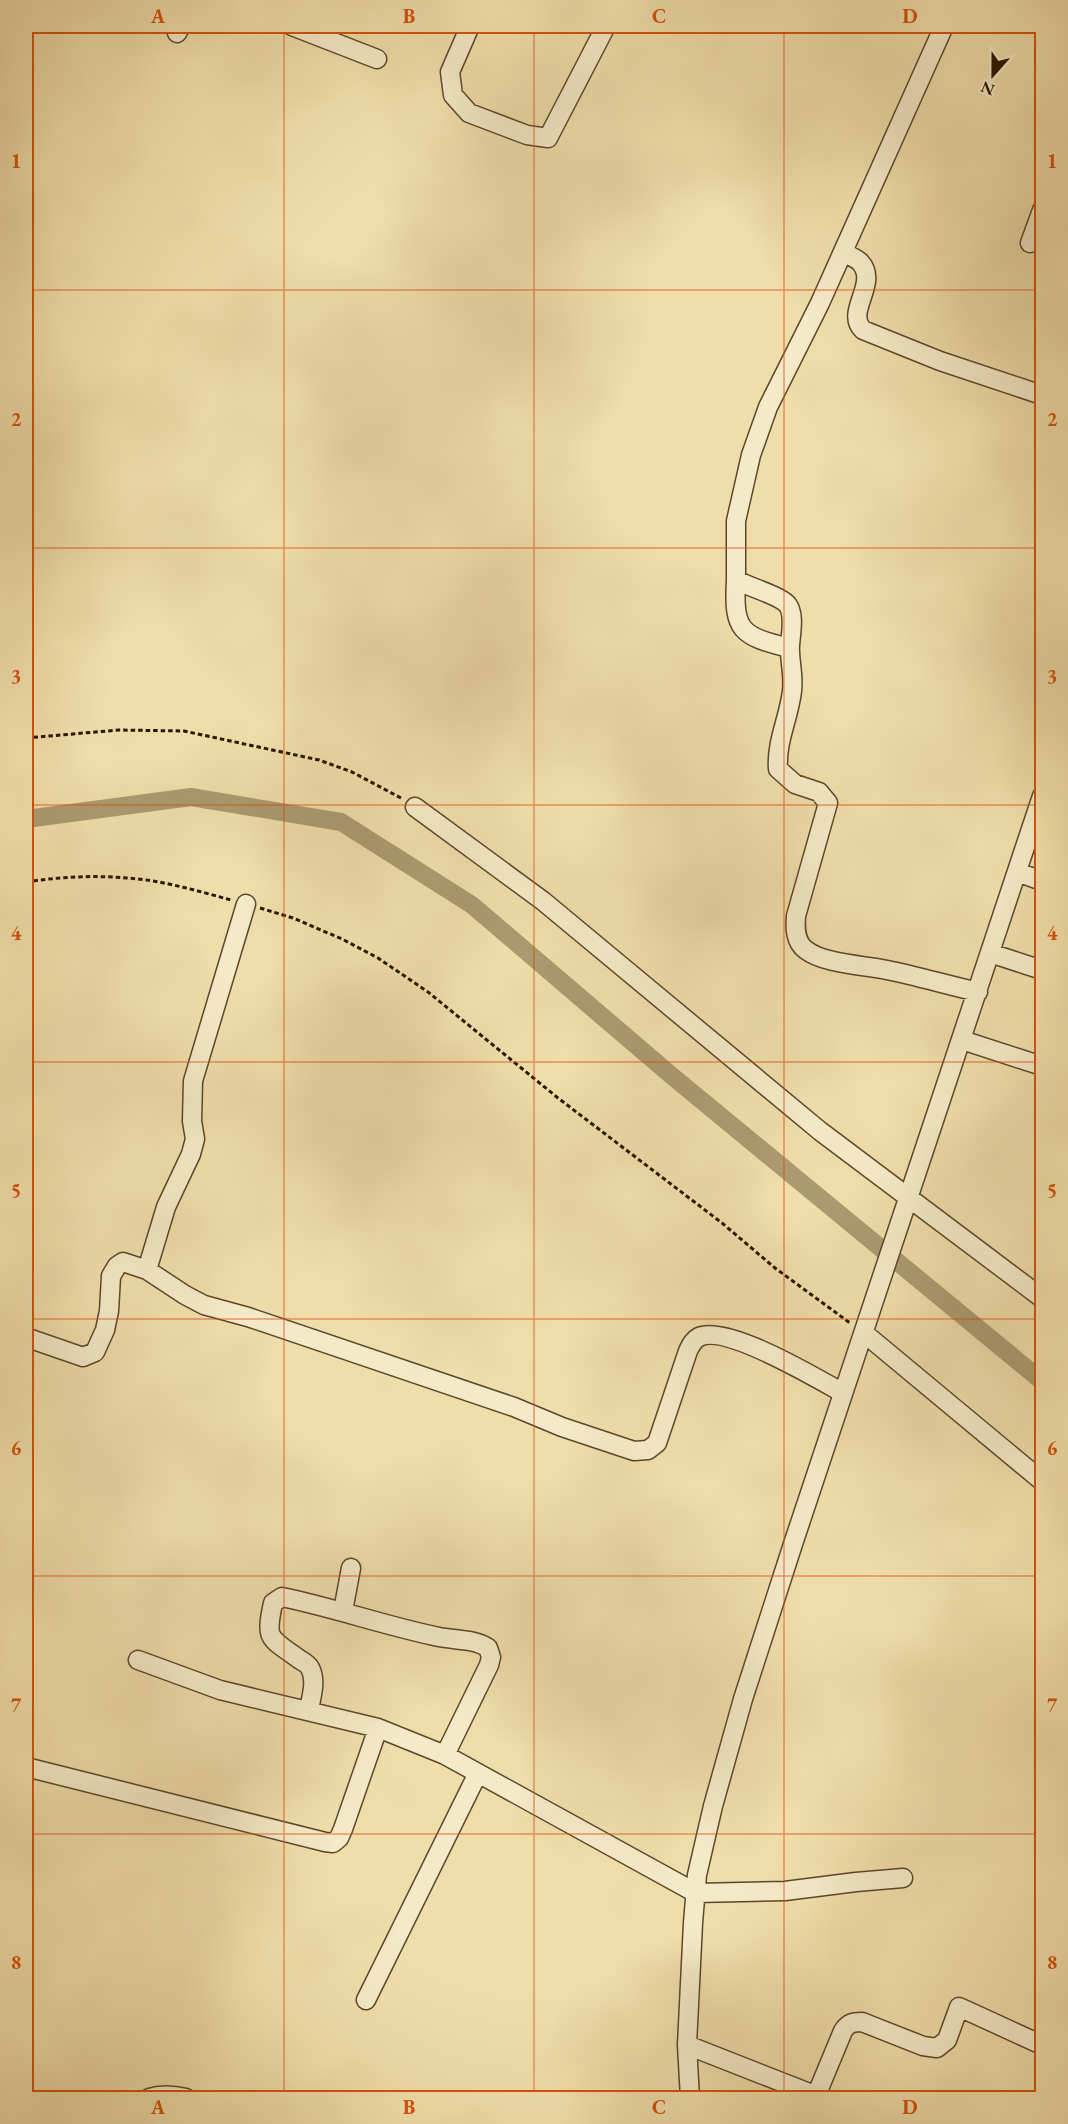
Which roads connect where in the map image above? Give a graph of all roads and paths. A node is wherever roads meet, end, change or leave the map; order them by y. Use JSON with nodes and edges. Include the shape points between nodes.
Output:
{"nodes":[{"id":1,"x":292,"y":26,"type":"edge"},
{"id":2,"x":470,"y":26,"type":"edge"},
{"id":3,"x":606,"y":26,"type":"edge"},
{"id":4,"x":944,"y":26,"type":"edge"},
{"id":5,"x":377,"y":59,"type":"dead end"},
{"id":6,"x":1042,"y":210,"type":"edge"},
{"id":7,"x":1030,"y":243,"type":"dead end"},
{"id":8,"x":843,"y":252,"type":"junction"},
{"id":9,"x":1042,"y":395,"type":"edge"},
{"id":10,"x":736,"y":580,"type":"junction"},
{"id":11,"x":789,"y":648,"type":"junction"},
{"id":12,"x":26,"y":738,"type":"edge"},
{"id":13,"x":1042,"y":796,"type":"edge"},
{"id":14,"x":415,"y":807,"type":"joint"},
{"id":15,"x":1017,"y":872,"type":"junction"},
{"id":16,"x":1042,"y":881,"type":"edge"},
{"id":17,"x":26,"y":882,"type":"edge"},
{"id":18,"x":246,"y":904,"type":"junction"},
{"id":19,"x":990,"y":953,"type":"junction"},
{"id":20,"x":1042,"y":970,"type":"edge"},
{"id":21,"x":978,"y":992,"type":"junction"},
{"id":22,"x":962,"y":1040,"type":"junction"},
{"id":23,"x":1042,"y":1066,"type":"edge"},
{"id":24,"x":909,"y":1198,"type":"junction"},
{"id":25,"x":147,"y":1270,"type":"junction"},
{"id":26,"x":1042,"y":1298,"type":"edge"},
{"id":27,"x":864,"y":1333,"type":"junction"},
{"id":28,"x":28,"y":1338,"type":"dead end"},
{"id":29,"x":843,"y":1393,"type":"junction"},
{"id":30,"x":1042,"y":1480,"type":"edge"},
{"id":31,"x":351,"y":1568,"type":"dead end"},
{"id":32,"x":343,"y":1611,"type":"junction"},
{"id":33,"x":138,"y":1660,"type":"dead end"},
{"id":34,"x":309,"y":1710,"type":"junction"},
{"id":35,"x":378,"y":1728,"type":"junction"},
{"id":36,"x":445,"y":1755,"type":"junction"},
{"id":37,"x":26,"y":1767,"type":"edge"},
{"id":38,"x":478,"y":1773,"type":"junction"},
{"id":39,"x":903,"y":1878,"type":"dead end"},
{"id":40,"x":696,"y":1893,"type":"junction"},
{"id":41,"x":366,"y":2000,"type":"dead end"},
{"id":42,"x":687,"y":2045,"type":"junction"},
{"id":43,"x":1042,"y":2045,"type":"edge"},
{"id":44,"x":786,"y":2091,"type":"edge"},
{"id":45,"x":819,"y":2097,"type":"edge"},
{"id":46,"x":149,"y":2098,"type":"edge"},
{"id":47,"x":186,"y":2098,"type":"edge"},
{"id":48,"x":690,"y":2098,"type":"edge"}],
"edges":[{"from":1,"to":5,"type":"street"},
{"from":2,"to":3,"type":"street","via":[[450,72],[453,95],[469,112],[527,135],[548,138]]},
{"from":4,"to":8,"type":"street"},
{"from":6,"to":7,"type":"street"},
{"from":8,"to":9,"type":"street","via":[[860,261],[866,274],[857,314],[863,330]]},
{"from":8,"to":10,"type":"street","via":[[768,407],[752,455],[736,521]]},
{"from":10,"to":11,"type":"street","via":[[735,606],[742,627],[749,635]]},
{"from":10,"to":11,"type":"street","via":[[788,604]]},
{"from":11,"to":21,"type":"street","via":[[794,679],[778,744],[778,769],[795,784],[819,792],[828,803],[796,916],[800,943],[806,950],[829,959]]},
{"from":12,"to":14,"type":"path","via":[[119,730],[184,731],[319,760],[385,788]]},
{"from":13,"to":15,"type":"street"},
{"from":14,"to":24,"type":"street","via":[[543,901],[820,1131]]},
{"from":15,"to":16,"type":"street"},
{"from":15,"to":19,"type":"street"},
{"from":17,"to":18,"type":"path","via":[[128,878]]},
{"from":18,"to":25,"type":"street","via":[[193,1081],[195,1138],[191,1154],[166,1207]]},
{"from":18,"to":27,"type":"path","via":[[342,939],[420,987],[775,1268]]},
{"from":19,"to":20,"type":"street"},
{"from":19,"to":21,"type":"street"},
{"from":21,"to":22,"type":"street"},
{"from":22,"to":23,"type":"street"},
{"from":22,"to":24,"type":"street"},
{"from":24,"to":26,"type":"street"},
{"from":24,"to":27,"type":"street"},
{"from":25,"to":28,"type":"street","via":[[123,1262],[117,1266],[111,1276],[105,1330],[95,1352],[83,1357]]},
{"from":25,"to":29,"type":"street","via":[[204,1305],[514,1407],[634,1451],[648,1450],[657,1443],[688,1351],[701,1336],[727,1337],[748,1345]]},
{"from":27,"to":29,"type":"street"},
{"from":27,"to":30,"type":"street"},
{"from":29,"to":40,"type":"street","via":[[740,1710],[713,1806]]},
{"from":31,"to":32,"type":"street"},
{"from":32,"to":34,"type":"street","via":[[282,1597],[273,1603],[268,1623],[270,1635],[276,1644],[309,1667],[313,1680]]},
{"from":32,"to":36,"type":"street","via":[[488,1648],[489,1665]]},
{"from":33,"to":34,"type":"street","via":[[220,1690]]},
{"from":34,"to":35,"type":"street"},
{"from":35,"to":36,"type":"street"},
{"from":35,"to":37,"type":"street","via":[[343,1829],[333,1842]]},
{"from":36,"to":38,"type":"street"},
{"from":38,"to":40,"type":"street"},
{"from":38,"to":41,"type":"street"},
{"from":39,"to":40,"type":"street","via":[[785,1891]]},
{"from":40,"to":42,"type":"street"},
{"from":42,"to":44,"type":"street"},
{"from":42,"to":48,"type":"street"},
{"from":43,"to":45,"type":"street","via":[[958,2007],[947,2040],[937,2048],[853,2022],[843,2031]]},
{"from":44,"to":45,"type":"street"},
{"from":46,"to":47,"type":"street"}]}
